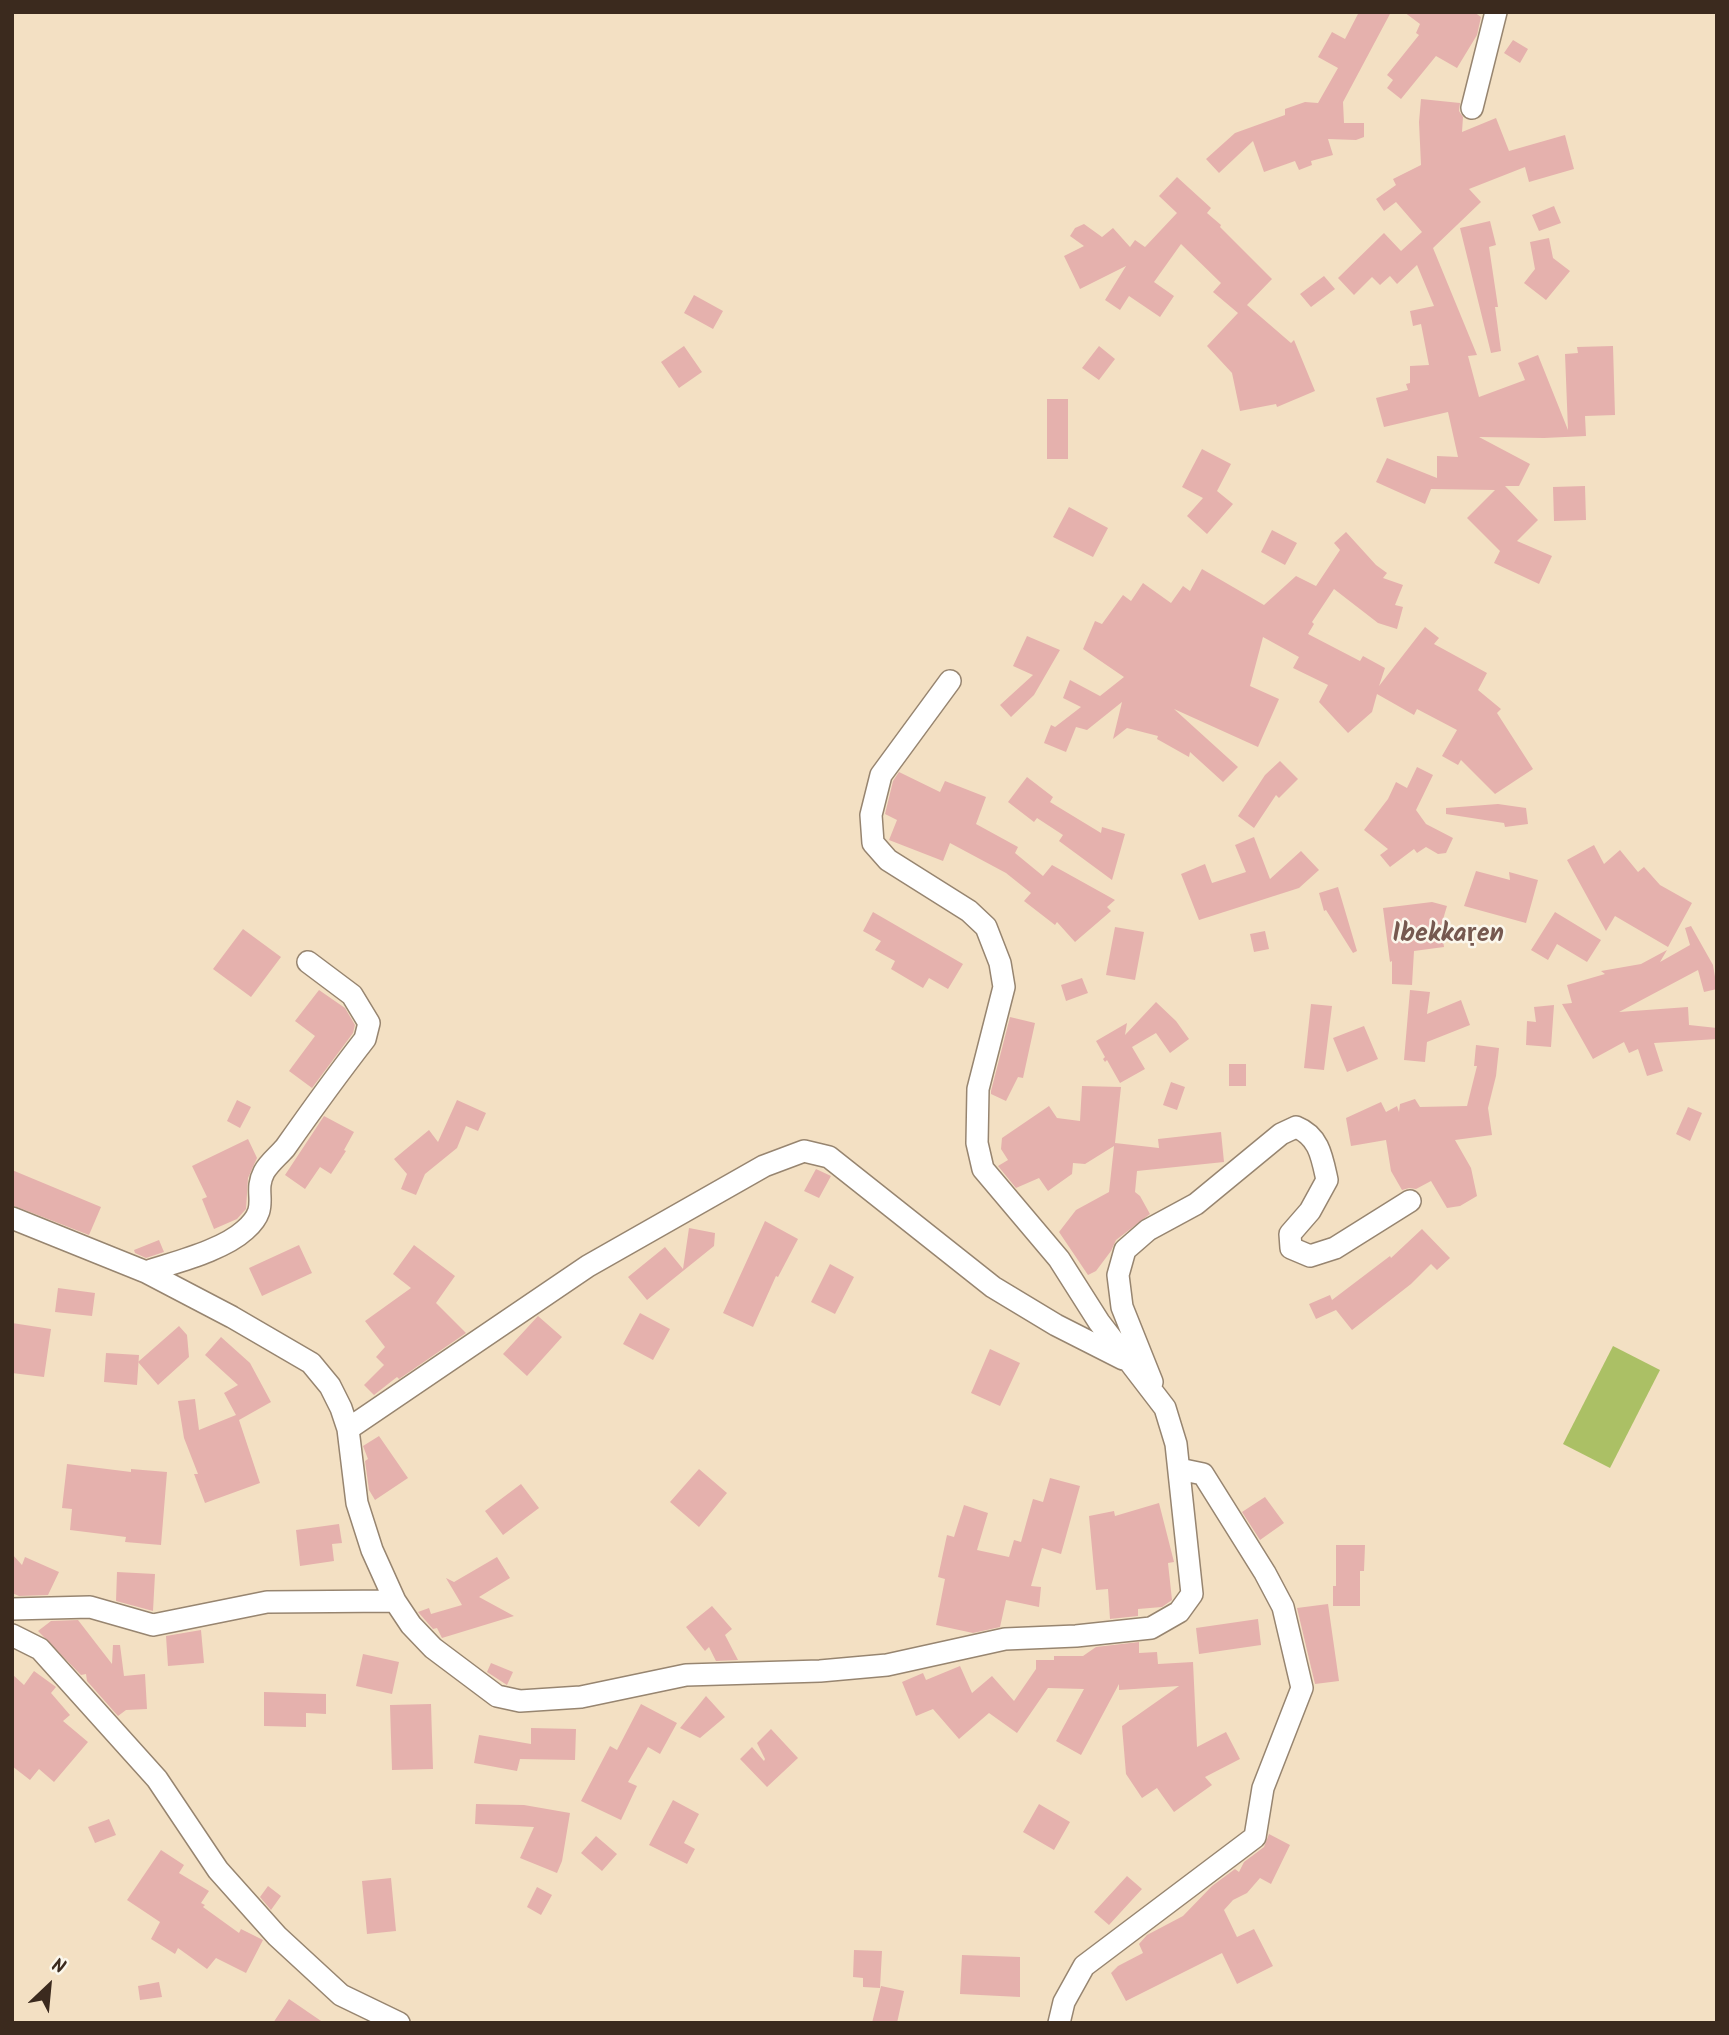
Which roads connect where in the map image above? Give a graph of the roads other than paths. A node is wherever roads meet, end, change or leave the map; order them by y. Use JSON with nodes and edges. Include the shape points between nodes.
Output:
{"nodes":[{"id":1,"x":1496,"y":12,"type":"edge"},
{"id":2,"x":1472,"y":108,"type":"dead end"},
{"id":3,"x":950,"y":681,"type":"dead end"},
{"id":4,"x":308,"y":962,"type":"dead end"},
{"id":5,"x":1410,"y":1201,"type":"dead end"},
{"id":6,"x":12,"y":1218,"type":"edge"},
{"id":7,"x":146,"y":1272,"type":"junction"},
{"id":8,"x":1129,"y":1362,"type":"junction"},
{"id":9,"x":1157,"y":1397,"type":"junction"},
{"id":10,"x":348,"y":1429,"type":"junction"},
{"id":11,"x":1179,"y":1469,"type":"junction"},
{"id":12,"x":395,"y":1601,"type":"junction"},
{"id":13,"x":12,"y":1609,"type":"edge"},
{"id":14,"x":12,"y":1635,"type":"edge"},
{"id":15,"x":399,"y":2023,"type":"edge"},
{"id":16,"x":1059,"y":2023,"type":"edge"}],
"edges":[{"from":1,"to":2,"type":"street"},
{"from":3,"to":8,"type":"street","via":[[881,775],[871,815],[873,843],[888,860],[969,911],[986,927],[1004,987],[978,1089],[977,1143],[984,1169],[1059,1259]]},
{"from":4,"to":7,"type":"street","via":[[352,995],[369,1023],[365,1039],[265,1170],[258,1186],[259,1212],[245,1231],[221,1245]]},
{"from":5,"to":9,"type":"street","via":[[1335,1248],[1310,1256],[1291,1248],[1290,1234],[1327,1180],[1320,1150],[1309,1132],[1296,1127],[1281,1133],[1196,1204],[1148,1230],[1125,1250],[1118,1275],[1122,1307]]},
{"from":6,"to":7,"type":"street"},
{"from":7,"to":10,"type":"street","via":[[311,1363],[330,1386]]},
{"from":8,"to":9,"type":"street"},
{"from":8,"to":10,"type":"street","via":[[993,1287],[829,1157],[804,1151],[764,1166],[588,1266]]},
{"from":9,"to":11,"type":"street","via":[[1176,1444]]},
{"from":10,"to":12,"type":"street","via":[[357,1503]]},
{"from":11,"to":12,"type":"street","via":[[1192,1594],[1179,1612],[1151,1628],[1005,1639],[887,1665],[686,1675],[581,1697],[520,1701],[497,1696],[433,1648]]},
{"from":11,"to":16,"type":"street","via":[[1203,1474],[1265,1573],[1283,1607],[1302,1688],[1263,1788],[1255,1837],[1084,1966],[1064,2002]]},
{"from":12,"to":13,"type":"street","via":[[267,1602],[153,1625],[90,1607]]},
{"from":14,"to":15,"type":"street","via":[[40,1649],[158,1779],[218,1870],[277,1936],[341,1995]]}]}
